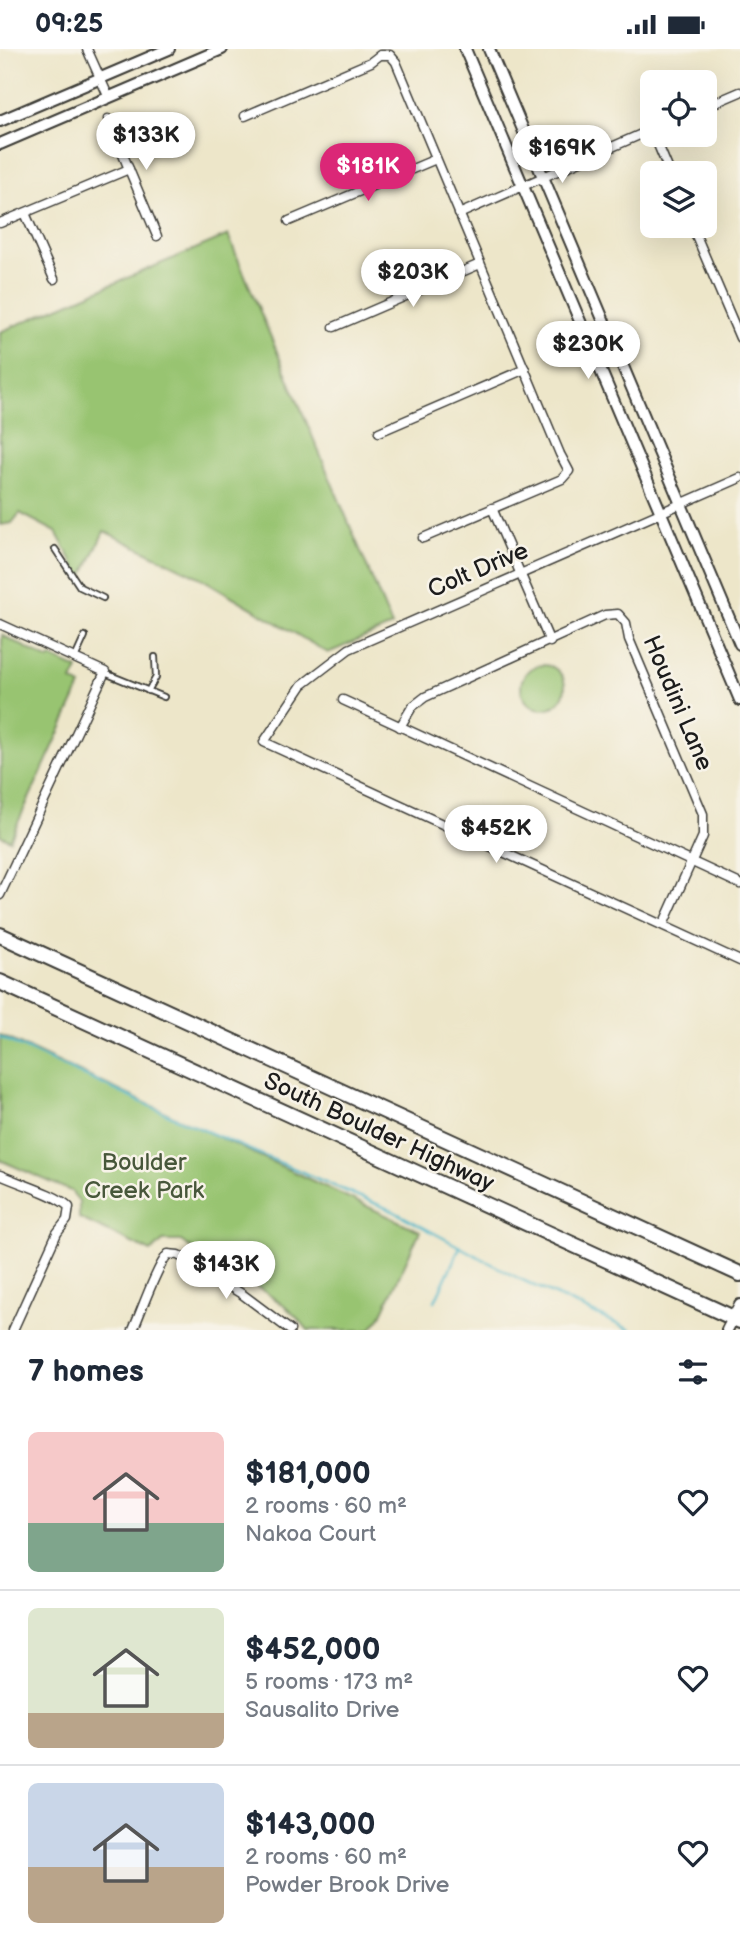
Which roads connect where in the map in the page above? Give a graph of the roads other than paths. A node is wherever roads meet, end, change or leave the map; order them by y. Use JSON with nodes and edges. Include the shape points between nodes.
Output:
{"nodes":[{"id":1,"x":88,"y":49,"type":"edge"},
{"id":2,"x":169,"y":49,"type":"edge"},
{"id":3,"x":222,"y":49,"type":"edge"},
{"id":4,"x":465,"y":49,"type":"edge"},
{"id":5,"x":489,"y":49,"type":"edge"},
{"id":6,"x":100,"y":79,"type":"junction"},
{"id":7,"x":740,"y":92,"type":"edge"},
{"id":8,"x":109,"y":98,"type":"junction"},
{"id":9,"x":717,"y":102,"type":"edge"},
{"id":10,"x":245,"y":116,"type":"dead end"},
{"id":11,"x":108,"y":119,"type":"dead end"},
{"id":12,"x":0,"y":121,"type":"edge"},
{"id":13,"x":640,"y":137,"type":"edge"},
{"id":14,"x":0,"y":144,"type":"edge"},
{"id":15,"x":436,"y":159,"type":"junction"},
{"id":16,"x":129,"y":169,"type":"junction"},
{"id":17,"x":543,"y":177,"type":"junction"},
{"id":18,"x":522,"y":186,"type":"junction"},
{"id":19,"x":25,"y":213,"type":"junction"},
{"id":20,"x":459,"y":214,"type":"junction"},
{"id":21,"x":289,"y":221,"type":"dead end"},
{"id":22,"x":0,"y":223,"type":"edge"},
{"id":23,"x":157,"y":236,"type":"dead end"},
{"id":24,"x":697,"y":238,"type":"edge"},
{"id":25,"x":480,"y":264,"type":"junction"},
{"id":26,"x":54,"y":279,"type":"dead end"},
{"id":27,"x":334,"y":327,"type":"dead end"},
{"id":28,"x":740,"y":338,"type":"edge"},
{"id":29,"x":525,"y":369,"type":"junction"},
{"id":30,"x":379,"y":432,"type":"dead end"},
{"id":31,"x":740,"y":478,"type":"edge"},
{"id":32,"x":680,"y":505,"type":"junction"},
{"id":33,"x":492,"y":508,"type":"junction"},
{"id":34,"x":660,"y":514,"type":"junction"},
{"id":35,"x":423,"y":538,"type":"dead end"},
{"id":36,"x":55,"y":549,"type":"dead end"},
{"id":37,"x":519,"y":574,"type":"junction"},
{"id":38,"x":103,"y":598,"type":"dead end"},
{"id":39,"x":0,"y":624,"type":"edge"},
{"id":40,"x":85,"y":636,"type":"dead end"},
{"id":41,"x":550,"y":642,"type":"junction"},
{"id":42,"x":740,"y":644,"type":"edge"},
{"id":43,"x":155,"y":657,"type":"dead end"},
{"id":44,"x":75,"y":658,"type":"junction"},
{"id":45,"x":104,"y":672,"type":"junction"},
{"id":46,"x":148,"y":691,"type":"junction"},
{"id":47,"x":164,"y":697,"type":"dead end"},
{"id":48,"x":343,"y":700,"type":"dead end"},
{"id":49,"x":740,"y":700,"type":"edge"},
{"id":50,"x":400,"y":727,"type":"junction"},
{"id":51,"x":692,"y":861,"type":"junction"},
{"id":52,"x":740,"y":884,"type":"edge"},
{"id":53,"x":0,"y":895,"type":"edge"},
{"id":54,"x":663,"y":926,"type":"junction"},
{"id":55,"x":0,"y":935,"type":"edge"},
{"id":56,"x":740,"y":961,"type":"edge"},
{"id":57,"x":0,"y":982,"type":"edge"},
{"id":58,"x":0,"y":1175,"type":"edge"},
{"id":59,"x":740,"y":1274,"type":"edge"},
{"id":60,"x":735,"y":1318,"type":"edge"},
{"id":61,"x":13,"y":1330,"type":"edge"},
{"id":62,"x":133,"y":1330,"type":"edge"},
{"id":63,"x":290,"y":1330,"type":"edge"}],
"edges":[{"from":1,"to":6,"type":"street"},
{"from":2,"to":6,"type":"street"},
{"from":3,"to":8,"type":"street"},
{"from":4,"to":18,"type":"street"},
{"from":5,"to":17,"type":"street"},
{"from":6,"to":8,"type":"street"},
{"from":6,"to":12,"type":"street"},
{"from":7,"to":9,"type":"street"},
{"from":8,"to":14,"type":"street"},
{"from":10,"to":15,"type":"street","via":[[380,55],[390,55],[397,62]]},
{"from":11,"to":16,"type":"street"},
{"from":13,"to":17,"type":"street"},
{"from":15,"to":20,"type":"street"},
{"from":15,"to":21,"type":"street"},
{"from":16,"to":19,"type":"street"},
{"from":16,"to":23,"type":"street"},
{"from":17,"to":18,"type":"street"},
{"from":17,"to":32,"type":"street"},
{"from":18,"to":20,"type":"street"},
{"from":18,"to":34,"type":"street"},
{"from":19,"to":22,"type":"street"},
{"from":19,"to":26,"type":"street"},
{"from":20,"to":25,"type":"street"},
{"from":24,"to":28,"type":"street"},
{"from":25,"to":27,"type":"street"},
{"from":25,"to":29,"type":"street"},
{"from":29,"to":30,"type":"street"},
{"from":29,"to":33,"type":"street","via":[[569,471],[562,479]]},
{"from":31,"to":32,"type":"street","name":"Colt Drive"},
{"from":32,"to":34,"type":"street","name":"Colt Drive"},
{"from":32,"to":42,"type":"street"},
{"from":33,"to":35,"type":"street"},
{"from":33,"to":37,"type":"street"},
{"from":34,"to":37,"type":"street","name":"Colt Drive"},
{"from":34,"to":49,"type":"street"},
{"from":36,"to":38,"type":"lane","via":[[80,587]]},
{"from":37,"to":41,"type":"street"},
{"from":37,"to":54,"type":"street","name":"Colt Drive","via":[[406,621],[334,659],[288,702],[264,742]]},
{"from":39,"to":44,"type":"street"},
{"from":40,"to":44,"type":"lane"},
{"from":41,"to":50,"type":"street","via":[[425,697],[412,707]]},
{"from":41,"to":51,"type":"street","name":"Houdini Lane","via":[[605,615],[618,614],[626,623],[704,814],[703,836]]},
{"from":43,"to":46,"type":"lane","via":[[156,677]]},
{"from":44,"to":45,"type":"street"},
{"from":45,"to":46,"type":"lane"},
{"from":45,"to":53,"type":"street"},
{"from":46,"to":47,"type":"lane"},
{"from":48,"to":50,"type":"street"},
{"from":50,"to":51,"type":"street"},
{"from":51,"to":52,"type":"street"},
{"from":51,"to":54,"type":"street","name":"Houdini Lane"},
{"from":54,"to":56,"type":"street"},
{"from":55,"to":59,"type":"main road","name":"South Boulder Highway"},
{"from":57,"to":60,"type":"main road","name":"South Boulder Highway"},
{"from":58,"to":61,"type":"street","via":[[40,1194],[60,1197],[69,1207]]},
{"from":62,"to":63,"type":"street","via":[[160,1262],[168,1254],[178,1255],[218,1279]]}]}
